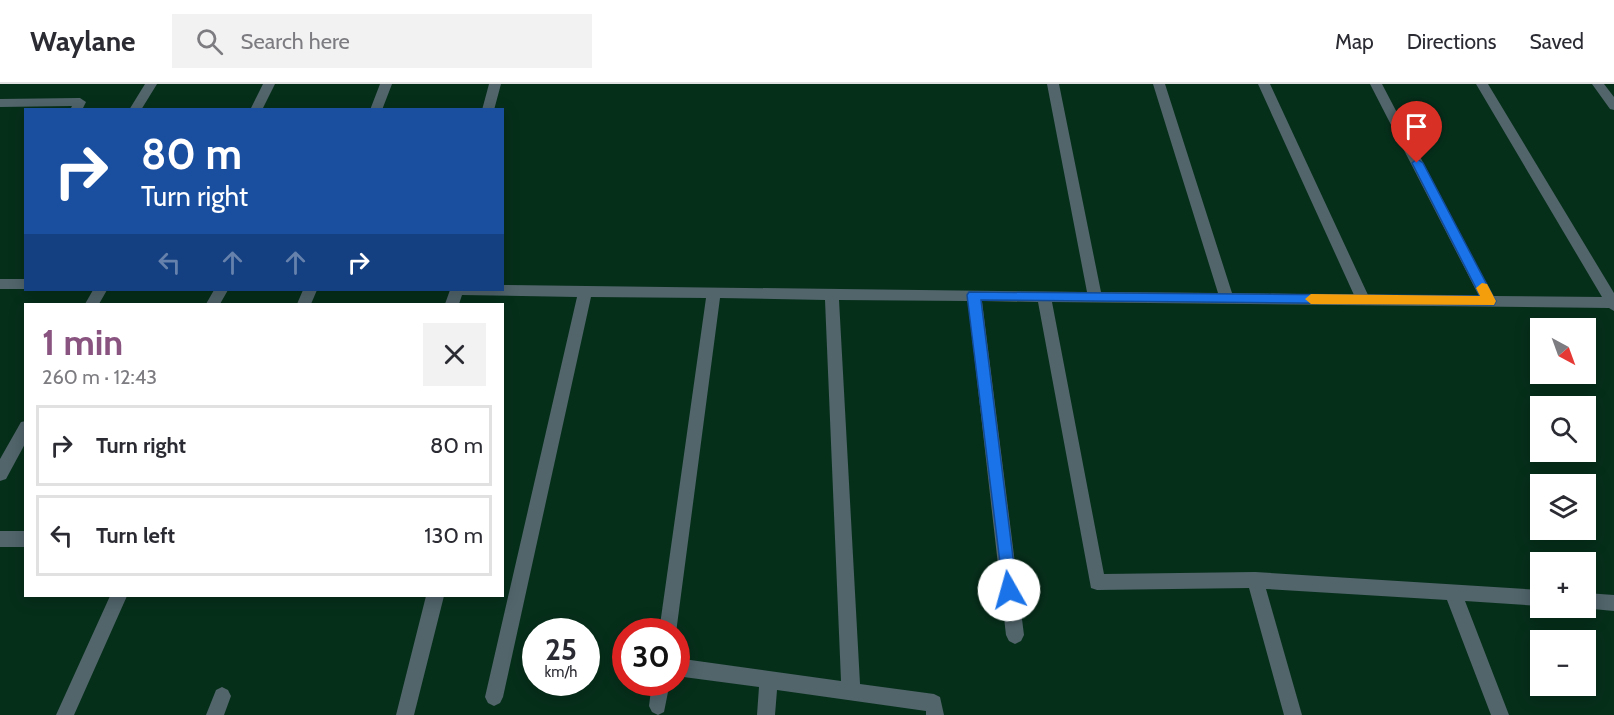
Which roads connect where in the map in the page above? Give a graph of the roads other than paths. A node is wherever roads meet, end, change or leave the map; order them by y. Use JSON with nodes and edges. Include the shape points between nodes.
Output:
{"nodes":[{"id":1,"x":151,"y":84,"type":"edge"},
{"id":2,"x":269,"y":84,"type":"edge"},
{"id":3,"x":386,"y":84,"type":"edge"},
{"id":4,"x":495,"y":84,"type":"edge"},
{"id":5,"x":1053,"y":84,"type":"edge"},
{"id":6,"x":1159,"y":84,"type":"edge"},
{"id":7,"x":1264,"y":84,"type":"edge"},
{"id":8,"x":1376,"y":84,"type":"edge"},
{"id":9,"x":1482,"y":84,"type":"edge"},
{"id":10,"x":1598,"y":84,"type":"edge"},
{"id":11,"x":0,"y":103,"type":"edge"},
{"id":12,"x":1614,"y":105,"type":"edge"},
{"id":13,"x":77,"y":108,"type":"edge"},
{"id":14,"x":136,"y":108,"type":"edge"},
{"id":15,"x":257,"y":108,"type":"edge"},
{"id":16,"x":377,"y":108,"type":"edge"},
{"id":17,"x":489,"y":108,"type":"edge"},
{"id":18,"x":0,"y":284,"type":"edge"},
{"id":19,"x":24,"y":284,"type":"edge"},
{"id":20,"x":504,"y":290,"type":"edge"},
{"id":21,"x":585,"y":291,"type":"junction"},
{"id":22,"x":714,"y":292,"type":"junction"},
{"id":23,"x":832,"y":294,"type":"junction"},
{"id":24,"x":974,"y":295,"type":"junction"},
{"id":25,"x":1044,"y":296,"type":"junction"},
{"id":26,"x":1095,"y":297,"type":"junction"},
{"id":27,"x":1227,"y":298,"type":"junction"},
{"id":28,"x":1364,"y":300,"type":"junction"},
{"id":29,"x":1489,"y":301,"type":"junction"},
{"id":30,"x":1614,"y":304,"type":"edge"},
{"id":31,"x":24,"y":431,"type":"edge"},
{"id":32,"x":0,"y":474,"type":"edge"},
{"id":33,"x":0,"y":539,"type":"edge"},
{"id":34,"x":24,"y":539,"type":"edge"},
{"id":35,"x":1255,"y":580,"type":"junction"},
{"id":36,"x":1453,"y":593,"type":"junction"},
{"id":37,"x":118,"y":597,"type":"edge"},
{"id":38,"x":435,"y":597,"type":"edge"},
{"id":39,"x":1530,"y":597,"type":"edge"},
{"id":40,"x":1596,"y":602,"type":"edge"},
{"id":41,"x":1614,"y":603,"type":"edge"},
{"id":42,"x":670,"y":618,"type":"edge"},
{"id":43,"x":1015,"y":635,"type":"dead end"},
{"id":44,"x":690,"y":669,"type":"edge"},
{"id":45,"x":768,"y":681,"type":"junction"},
{"id":46,"x":851,"y":692,"type":"junction"},
{"id":47,"x":222,"y":696,"type":"dead end"},
{"id":48,"x":660,"y":696,"type":"edge"},
{"id":49,"x":494,"y":697,"type":"dead end"},
{"id":50,"x":658,"y":706,"type":"dead end"},
{"id":51,"x":65,"y":715,"type":"edge"},
{"id":52,"x":215,"y":715,"type":"edge"},
{"id":53,"x":405,"y":715,"type":"edge"},
{"id":54,"x":766,"y":715,"type":"edge"},
{"id":55,"x":935,"y":715,"type":"edge"},
{"id":56,"x":1293,"y":715,"type":"edge"},
{"id":57,"x":1500,"y":715,"type":"edge"}],
"edges":[{"from":1,"to":14,"type":"street"},
{"from":2,"to":15,"type":"street"},
{"from":3,"to":16,"type":"street"},
{"from":4,"to":17,"type":"street"},
{"from":5,"to":26,"type":"street"},
{"from":6,"to":27,"type":"street"},
{"from":7,"to":28,"type":"street"},
{"from":8,"to":29,"type":"street"},
{"from":9,"to":30,"type":"street"},
{"from":10,"to":12,"type":"street"},
{"from":11,"to":13,"type":"street","via":[[80,102]]},
{"from":18,"to":19,"type":"street"},
{"from":20,"to":21,"type":"street"},
{"from":21,"to":22,"type":"street"},
{"from":21,"to":49,"type":"street"},
{"from":22,"to":23,"type":"street"},
{"from":22,"to":42,"type":"street"},
{"from":23,"to":24,"type":"street"},
{"from":23,"to":46,"type":"street"},
{"from":24,"to":25,"type":"street"},
{"from":24,"to":43,"type":"street"},
{"from":25,"to":26,"type":"street"},
{"from":25,"to":35,"type":"street","via":[[1097,582]]},
{"from":26,"to":27,"type":"street"},
{"from":27,"to":28,"type":"street"},
{"from":28,"to":29,"type":"street"},
{"from":29,"to":30,"type":"street"},
{"from":31,"to":32,"type":"street"},
{"from":33,"to":34,"type":"street"},
{"from":35,"to":36,"type":"street"},
{"from":35,"to":56,"type":"street"},
{"from":36,"to":39,"type":"street"},
{"from":36,"to":57,"type":"street"},
{"from":37,"to":51,"type":"street"},
{"from":38,"to":53,"type":"street"},
{"from":40,"to":41,"type":"street"},
{"from":44,"to":45,"type":"street"},
{"from":45,"to":46,"type":"street"},
{"from":45,"to":54,"type":"street"},
{"from":46,"to":55,"type":"street","via":[[934,703]]},
{"from":47,"to":52,"type":"street"},
{"from":48,"to":50,"type":"street"}]}
